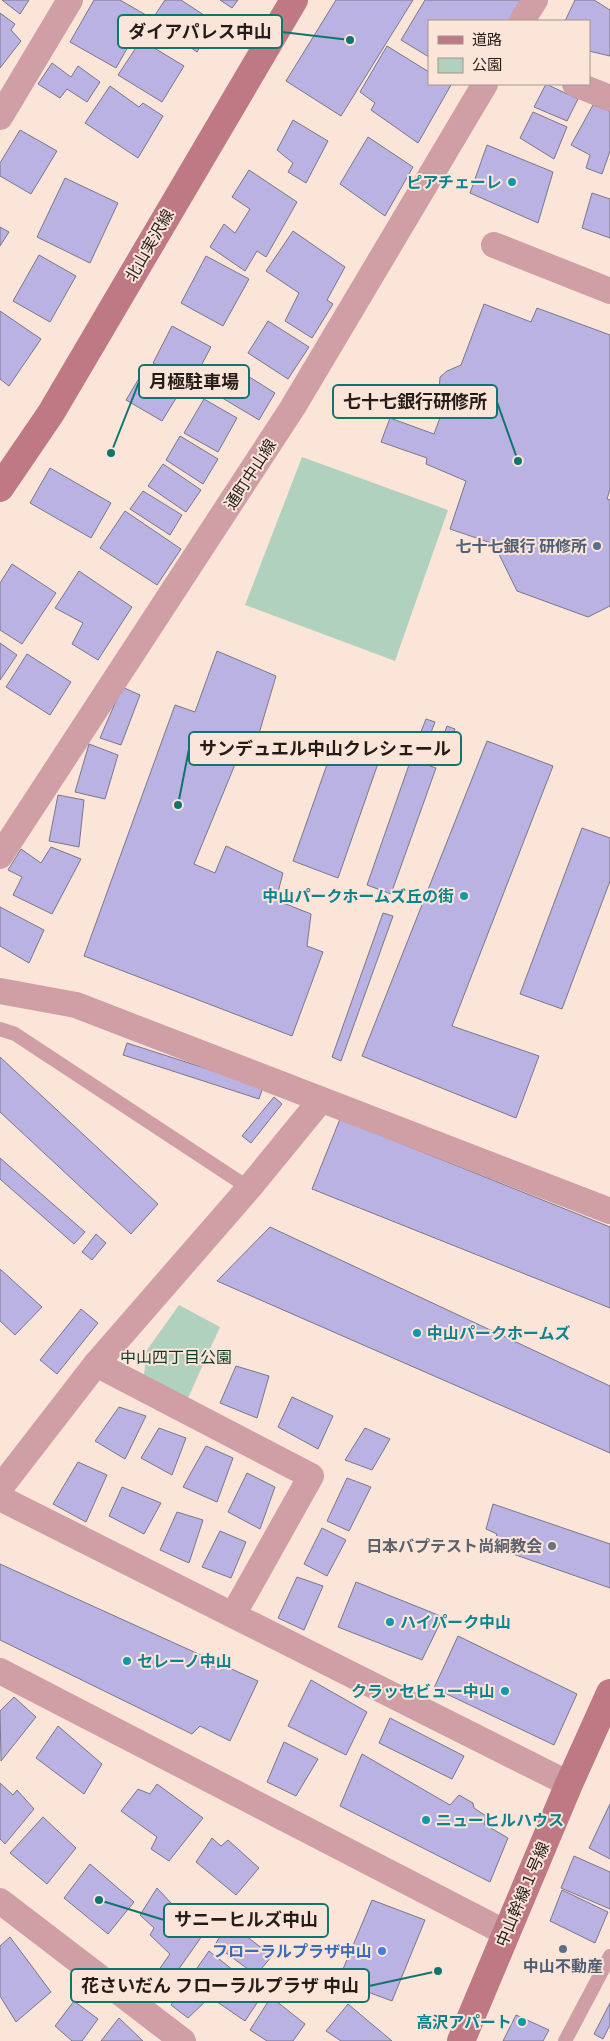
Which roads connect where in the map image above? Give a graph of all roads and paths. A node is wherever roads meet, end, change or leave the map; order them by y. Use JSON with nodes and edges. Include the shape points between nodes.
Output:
{"nodes":[{"id":1,"x":70,"y":0,"type":"edge"},
{"id":2,"x":294,"y":0,"type":"edge"},
{"id":3,"x":535,"y":0,"type":"edge"},
{"id":4,"x":523,"y":20,"type":"edge"},
{"id":5,"x":484,"y":85,"type":"edge"},
{"id":6,"x":578,"y":85,"type":"edge"},
{"id":7,"x":610,"y":98,"type":"edge"},
{"id":8,"x":0,"y":117,"type":"edge"},
{"id":9,"x":494,"y":245,"type":"dead end"},
{"id":10,"x":610,"y":291,"type":"edge"},
{"id":11,"x":0,"y":488,"type":"edge"},
{"id":12,"x":0,"y":856,"type":"edge"},
{"id":13,"x":0,"y":991,"type":"edge"},
{"id":14,"x":0,"y":1029,"type":"edge"},
{"id":15,"x":321,"y":1100,"type":"junction"},
{"id":16,"x":249,"y":1188,"type":"junction"},
{"id":17,"x":610,"y":1211,"type":"edge"},
{"id":18,"x":96,"y":1364,"type":"junction"},
{"id":19,"x":0,"y":1488,"type":"edge"},
{"id":20,"x":0,"y":1498,"type":"edge"},
{"id":21,"x":233,"y":1615,"type":"junction"},
{"id":22,"x":0,"y":1671,"type":"edge"},
{"id":23,"x":610,"y":1693,"type":"edge"},
{"id":24,"x":569,"y":1784,"type":"junction"},
{"id":25,"x":0,"y":1901,"type":"edge"},
{"id":26,"x":506,"y":1933,"type":"junction"},
{"id":27,"x":610,"y":1956,"type":"edge"},
{"id":28,"x":184,"y":2041,"type":"edge"},
{"id":29,"x":461,"y":2041,"type":"edge"},
{"id":30,"x":566,"y":2041,"type":"edge"}],
"edges":[{"from":1,"to":8,"type":"street"},
{"from":2,"to":11,"type":"street","name":"北山実沢線","via":[[51,413]]},
{"from":3,"to":4,"type":"street"},
{"from":5,"to":12,"type":"street","name":"通町中山線","via":[[293,407]]},
{"from":6,"to":7,"type":"street"},
{"from":9,"to":10,"type":"street"},
{"from":13,"to":15,"type":"street","via":[[76,1006]]},
{"from":14,"to":16,"type":"lane","via":[[15,1034]]},
{"from":15,"to":16,"type":"street"},
{"from":15,"to":17,"type":"street"},
{"from":16,"to":18,"type":"street"},
{"from":18,"to":19,"type":"street"},
{"from":18,"to":21,"type":"street","via":[[311,1476]]},
{"from":20,"to":21,"type":"street"},
{"from":21,"to":24,"type":"street"},
{"from":22,"to":26,"type":"street"},
{"from":23,"to":24,"type":"street","name":"中山幹線１号線"},
{"from":24,"to":26,"type":"street","name":"中山幹線１号線"},
{"from":25,"to":28,"type":"street"},
{"from":26,"to":29,"type":"street","name":"中山幹線１号線"},
{"from":27,"to":30,"type":"lane"}]}
